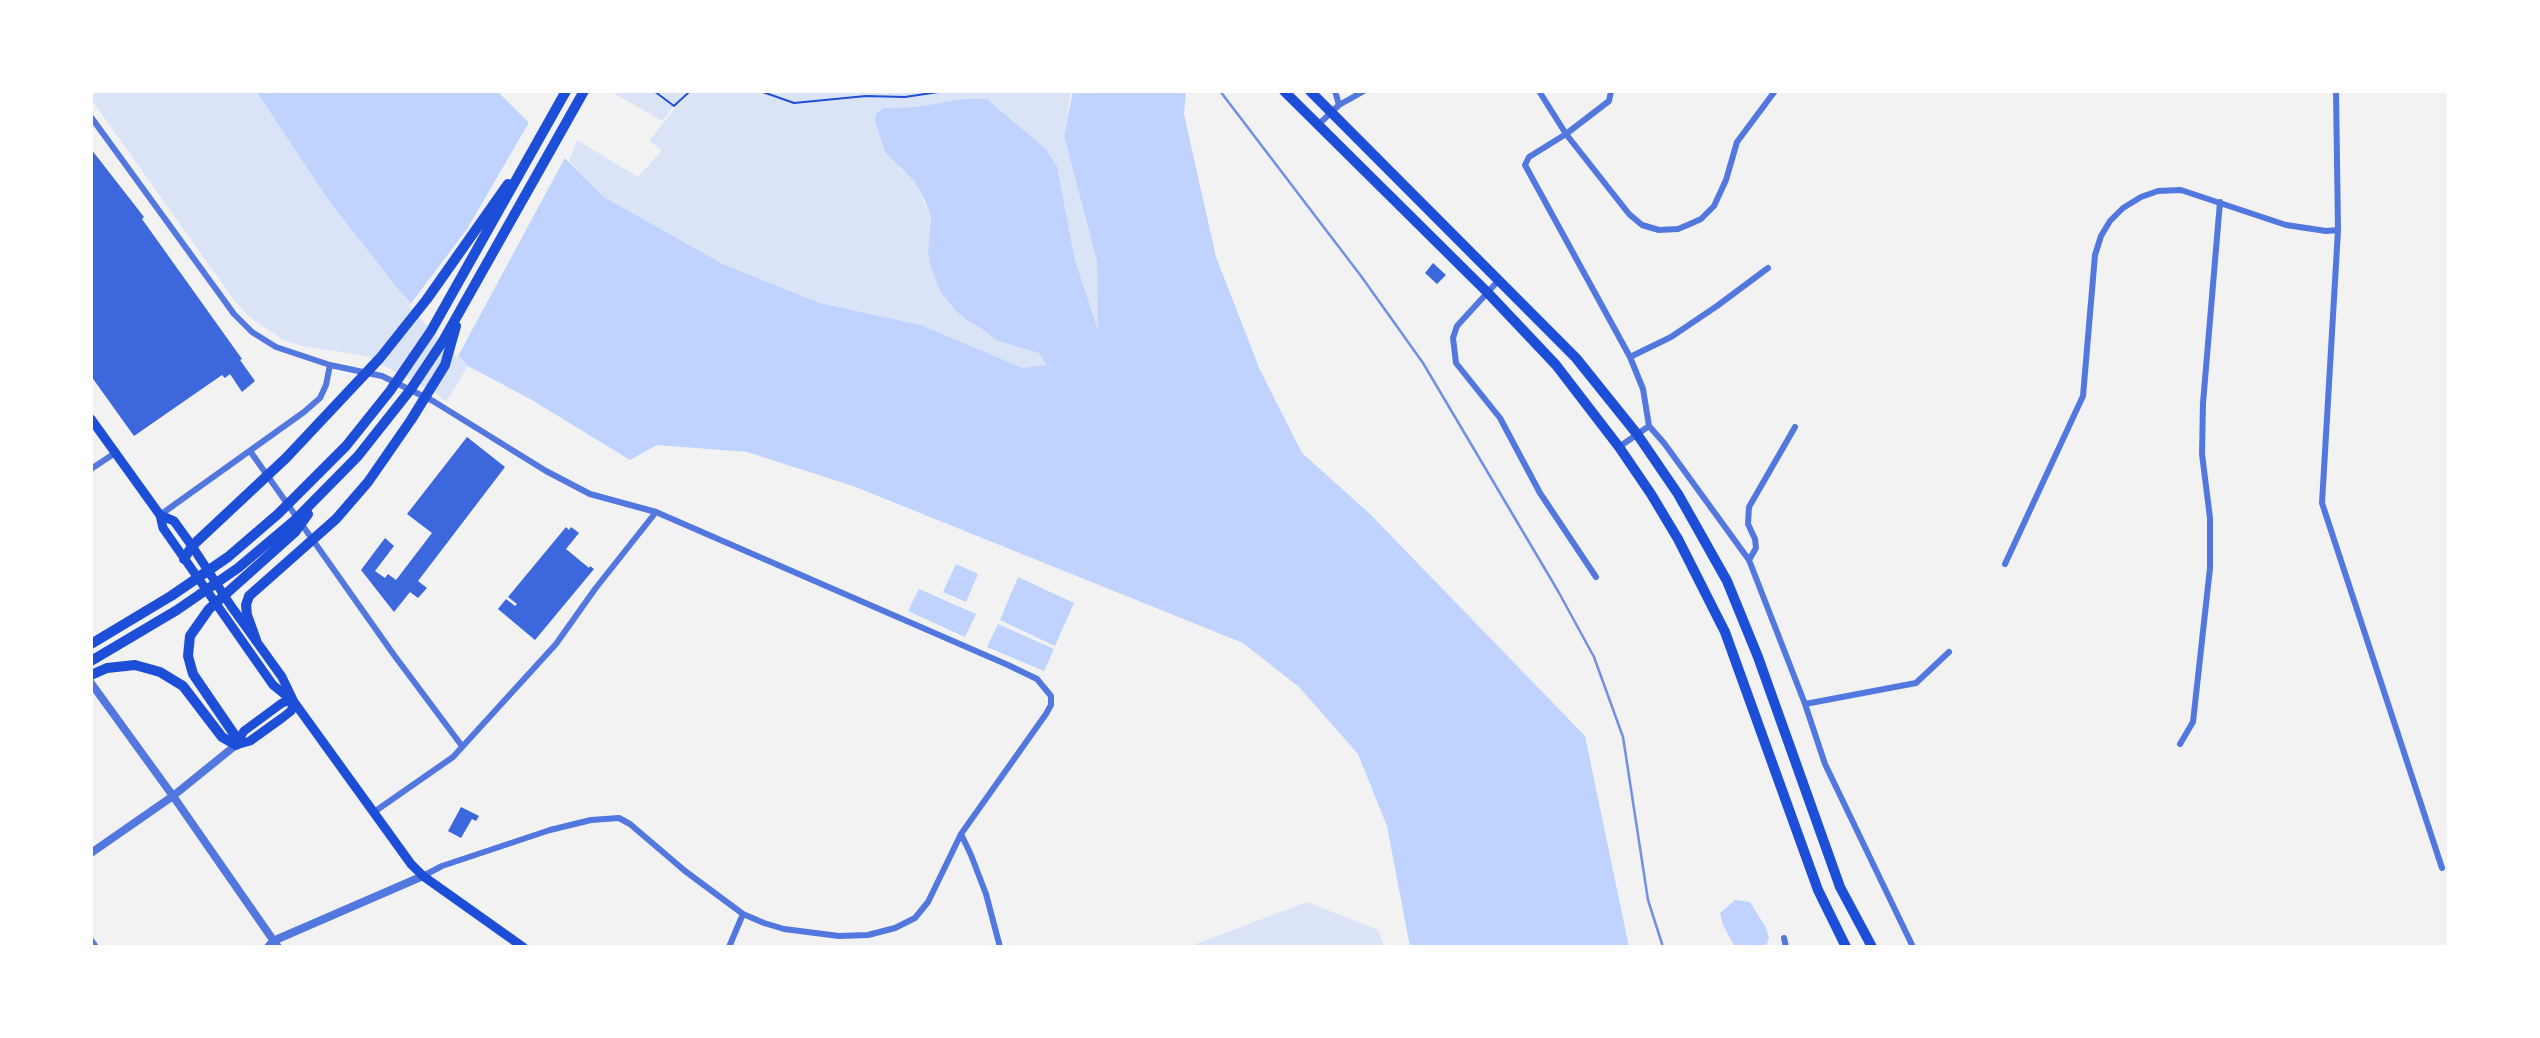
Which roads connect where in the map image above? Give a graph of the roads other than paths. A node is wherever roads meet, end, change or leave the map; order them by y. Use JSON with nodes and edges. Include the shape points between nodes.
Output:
{"nodes":[{"id":1,"x":566,"y":91,"type":"edge"},
{"id":2,"x":584,"y":91,"type":"edge"},
{"id":3,"x":1284,"y":91,"type":"edge"},
{"id":4,"x":1310,"y":91,"type":"edge"},
{"id":5,"x":1335,"y":91,"type":"edge"},
{"id":6,"x":1364,"y":91,"type":"edge"},
{"id":7,"x":1539,"y":91,"type":"edge"},
{"id":8,"x":1611,"y":91,"type":"edge"},
{"id":9,"x":1775,"y":91,"type":"edge"},
{"id":10,"x":2336,"y":91,"type":"edge"},
{"id":11,"x":1335,"y":109,"type":"junction"},
{"id":12,"x":91,"y":117,"type":"edge"},
{"id":13,"x":1319,"y":124,"type":"junction"},
{"id":14,"x":1566,"y":134,"type":"junction"},
{"id":15,"x":523,"y":166,"type":"junction"},
{"id":16,"x":2220,"y":202,"type":"junction"},
{"id":17,"x":2338,"y":230,"type":"junction"},
{"id":18,"x":1768,"y":268,"type":"dead end"},
{"id":19,"x":1498,"y":281,"type":"junction"},
{"id":20,"x":1487,"y":292,"type":"junction"},
{"id":21,"x":459,"y":314,"type":"junction"},
{"id":22,"x":1630,"y":357,"type":"junction"},
{"id":23,"x":330,"y":365,"type":"junction"},
{"id":24,"x":91,"y":419,"type":"edge"},
{"id":25,"x":1648,"y":426,"type":"junction"},
{"id":26,"x":1795,"y":427,"type":"dead end"},
{"id":27,"x":1637,"y":434,"type":"junction"},
{"id":28,"x":1619,"y":447,"type":"junction"},
{"id":29,"x":250,"y":451,"type":"junction"},
{"id":30,"x":115,"y":453,"type":"junction"},
{"id":31,"x":91,"y":469,"type":"edge"},
{"id":32,"x":314,"y":502,"type":"junction"},
{"id":33,"x":656,"y":512,"type":"junction"},
{"id":34,"x":160,"y":515,"type":"junction"},
{"id":35,"x":192,"y":546,"type":"junction"},
{"id":36,"x":184,"y":559,"type":"junction"},
{"id":37,"x":1749,"y":560,"type":"junction"},
{"id":38,"x":2005,"y":564,"type":"dead end"},
{"id":39,"x":1596,"y":577,"type":"dead end"},
{"id":40,"x":256,"y":640,"type":"junction"},
{"id":41,"x":91,"y":644,"type":"edge"},
{"id":42,"x":1949,"y":652,"type":"dead end"},
{"id":43,"x":91,"y":662,"type":"edge"},
{"id":44,"x":91,"y":675,"type":"edge"},
{"id":45,"x":93,"y":686,"type":"edge"},
{"id":46,"x":294,"y":702,"type":"junction"},
{"id":47,"x":1805,"y":704,"type":"junction"},
{"id":48,"x":2180,"y":744,"type":"dead end"},
{"id":49,"x":236,"y":745,"type":"junction"},
{"id":50,"x":462,"y":746,"type":"junction"},
{"id":51,"x":173,"y":796,"type":"junction"},
{"id":52,"x":374,"y":812,"type":"junction"},
{"id":53,"x":1818,"y":829,"type":"junction"},
{"id":54,"x":961,"y":834,"type":"junction"},
{"id":55,"x":1797,"y":835,"type":"junction"},
{"id":56,"x":91,"y":853,"type":"edge"},
{"id":57,"x":2442,"y":868,"type":"dead end"},
{"id":58,"x":423,"y":876,"type":"junction"},
{"id":59,"x":743,"y":914,"type":"junction"},
{"id":60,"x":1784,"y":938,"type":"dead end"},
{"id":61,"x":91,"y":940,"type":"edge"},
{"id":62,"x":273,"y":945,"type":"edge"},
{"id":63,"x":96,"y":947,"type":"edge"},
{"id":64,"x":523,"y":947,"type":"edge"},
{"id":65,"x":729,"y":947,"type":"edge"},
{"id":66,"x":1000,"y":947,"type":"edge"},
{"id":67,"x":1786,"y":947,"type":"edge"},
{"id":68,"x":1846,"y":947,"type":"edge"},
{"id":69,"x":1872,"y":947,"type":"edge"},
{"id":70,"x":1913,"y":947,"type":"edge"}],
"edges":[{"from":1,"to":15,"type":"highway"},
{"from":2,"to":21,"type":"highway"},
{"from":3,"to":13,"type":"highway"},
{"from":4,"to":11,"type":"highway"},
{"from":5,"to":11,"type":"street"},
{"from":6,"to":11,"type":"street"},
{"from":7,"to":14,"type":"street"},
{"from":8,"to":14,"type":"street","via":[[1609,101]]},
{"from":9,"to":14,"type":"street","via":[[1737,142],[1714,206],[1701,219],[1678,229],[1652,229],[1635,220]]},
{"from":10,"to":17,"type":"street"},
{"from":11,"to":13,"type":"street"},
{"from":11,"to":19,"type":"highway"},
{"from":12,"to":23,"type":"street","via":[[234,314],[275,347]]},
{"from":13,"to":20,"type":"highway"},
{"from":14,"to":22,"type":"street","via":[[1529,157],[1526,169]]},
{"from":15,"to":35,"type":"highway","via":[[380,358],[302,441]]},
{"from":15,"to":41,"type":"highway","via":[[431,331],[369,419],[330,463],[228,557]]},
{"from":16,"to":17,"type":"street","via":[[2286,225]]},
{"from":16,"to":38,"type":"street","via":[[2181,190],[2158,191],[2123,208],[2101,236],[2095,255],[2083,396]]},
{"from":16,"to":48,"type":"street","via":[[2203,403],[2210,568],[2193,722]]},
{"from":17,"to":57,"type":"street","via":[[2322,503]]},
{"from":18,"to":22,"type":"street","via":[[1671,337]]},
{"from":19,"to":20,"type":"street"},
{"from":19,"to":27,"type":"highway","via":[[1576,358]]},
{"from":20,"to":28,"type":"highway","via":[[1556,365]]},
{"from":20,"to":39,"type":"street","via":[[1454,331],[1456,363],[1500,418],[1540,493]]},
{"from":21,"to":32,"type":"highway","via":[[394,412]]},
{"from":21,"to":40,"type":"highway","via":[[445,365],[374,475],[335,519],[250,594],[246,605]]},
{"from":22,"to":25,"type":"street","via":[[1643,388]]},
{"from":23,"to":29,"type":"street","via":[[320,398]]},
{"from":23,"to":33,"type":"street","via":[[382,376],[590,494]]},
{"from":24,"to":30,"type":"main road"},
{"from":25,"to":27,"type":"street"},
{"from":25,"to":37,"type":"street"},
{"from":26,"to":37,"type":"street","via":[[1749,507],[1748,524],[1756,548]]},
{"from":27,"to":28,"type":"street"},
{"from":27,"to":53,"type":"highway","via":[[1678,494],[1727,581]]},
{"from":28,"to":55,"type":"highway","via":[[1678,539],[1719,620]]},
{"from":29,"to":34,"type":"street"},
{"from":29,"to":50,"type":"street"},
{"from":30,"to":31,"type":"street"},
{"from":30,"to":34,"type":"main road"},
{"from":32,"to":43,"type":"highway","via":[[251,558],[196,598]]},
{"from":32,"to":49,"type":"highway","via":[[295,532],[206,612],[190,636],[189,660],[195,678],[236,737]]},
{"from":33,"to":50,"type":"street","via":[[556,644]]},
{"from":33,"to":54,"type":"street","via":[[1037,679],[1051,696],[1051,705]]},
{"from":34,"to":35,"type":"main road","via":[[174,521]]},
{"from":34,"to":36,"type":"main road","via":[[163,528]]},
{"from":35,"to":36,"type":"highway"},
{"from":35,"to":40,"type":"main road"},
{"from":36,"to":46,"type":"main road","via":[[273,685]]},
{"from":37,"to":47,"type":"street"},
{"from":40,"to":46,"type":"main road"},
{"from":42,"to":47,"type":"street","via":[[1916,683]]},
{"from":44,"to":49,"type":"highway","via":[[135,664],[160,672],[183,686],[222,737]]},
{"from":45,"to":51,"type":"street"},
{"from":46,"to":49,"type":"main road","via":[[291,711],[250,741]]},
{"from":46,"to":52,"type":"main road"},
{"from":47,"to":70,"type":"street","via":[[1825,764]]},
{"from":49,"to":51,"type":"street"},
{"from":50,"to":52,"type":"street"},
{"from":51,"to":56,"type":"street"},
{"from":51,"to":62,"type":"street"},
{"from":52,"to":58,"type":"main road"},
{"from":53,"to":55,"type":"highway"},
{"from":53,"to":69,"type":"highway","via":[[1840,887]]},
{"from":54,"to":59,"type":"street","via":[[928,902],[915,918],[895,928],[868,935],[832,935],[784,929]]},
{"from":54,"to":66,"type":"street","via":[[986,894]]},
{"from":55,"to":68,"type":"highway"},
{"from":58,"to":59,"type":"street","via":[[550,830],[619,818]]},
{"from":58,"to":62,"type":"street"},
{"from":58,"to":64,"type":"main road"},
{"from":59,"to":65,"type":"street"},
{"from":60,"to":67,"type":"street"},
{"from":61,"to":63,"type":"street"}]}
